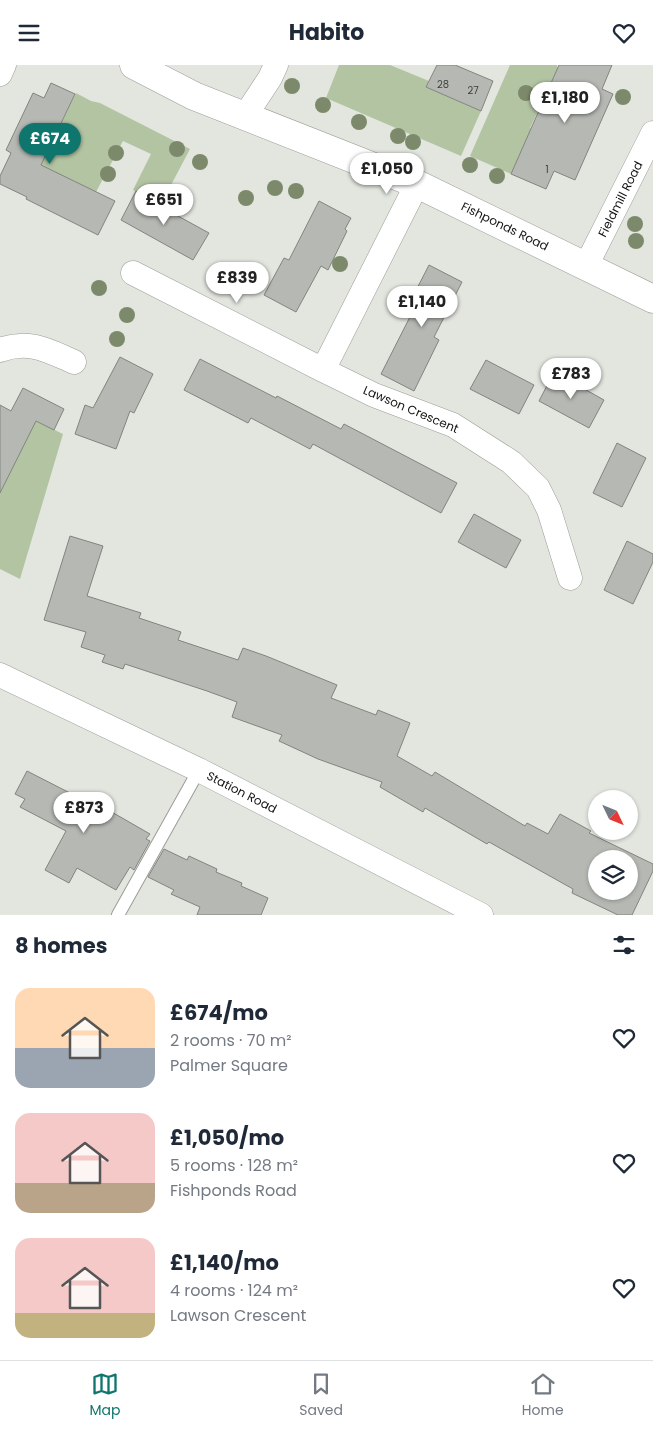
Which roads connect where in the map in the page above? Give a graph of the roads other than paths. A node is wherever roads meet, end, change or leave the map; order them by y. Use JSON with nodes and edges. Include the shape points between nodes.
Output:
{"nodes":[{"id":1,"x":4,"y":65,"type":"edge"},
{"id":2,"x":134,"y":65,"type":"edge"},
{"id":3,"x":276,"y":65,"type":"edge"},
{"id":4,"x":0,"y":73,"type":"edge"},
{"id":5,"x":245,"y":116,"type":"junction"},
{"id":6,"x":653,"y":133,"type":"edge"},
{"id":7,"x":417,"y":184,"type":"junction"},
{"id":8,"x":586,"y":265,"type":"junction"},
{"id":9,"x":133,"y":273,"type":"dead end"},
{"id":10,"x":653,"y":299,"type":"edge"},
{"id":11,"x":0,"y":350,"type":"edge"},
{"id":12,"x":74,"y":362,"type":"dead end"},
{"id":13,"x":323,"y":369,"type":"junction"},
{"id":14,"x":570,"y":579,"type":"dead end"},
{"id":15,"x":0,"y":675,"type":"edge"},
{"id":16,"x":199,"y":770,"type":"junction"},
{"id":17,"x":118,"y":915,"type":"edge"},
{"id":18,"x":481,"y":915,"type":"edge"}],
"edges":[{"from":1,"to":4,"type":"street"},
{"from":2,"to":5,"type":"street","name":"Fishponds Road","via":[[194,96]]},
{"from":3,"to":5,"type":"street"},
{"from":5,"to":7,"type":"street","name":"Fishponds Road"},
{"from":6,"to":8,"type":"street","name":"Fieldmill Road"},
{"from":7,"to":8,"type":"street","name":"Fishponds Road"},
{"from":7,"to":13,"type":"street"},
{"from":8,"to":10,"type":"street","name":"Fishponds Road"},
{"from":9,"to":13,"type":"street","name":"Lawson Crescent"},
{"from":11,"to":12,"type":"street","via":[[38,346]]},
{"from":13,"to":14,"type":"street","name":"Lawson Crescent","via":[[374,395],[453,425],[511,462],[538,488],[549,510]]},
{"from":15,"to":16,"type":"street","name":"Station Road"},
{"from":16,"to":17,"type":"lane"},
{"from":16,"to":18,"type":"street","name":"Station Road"}]}
